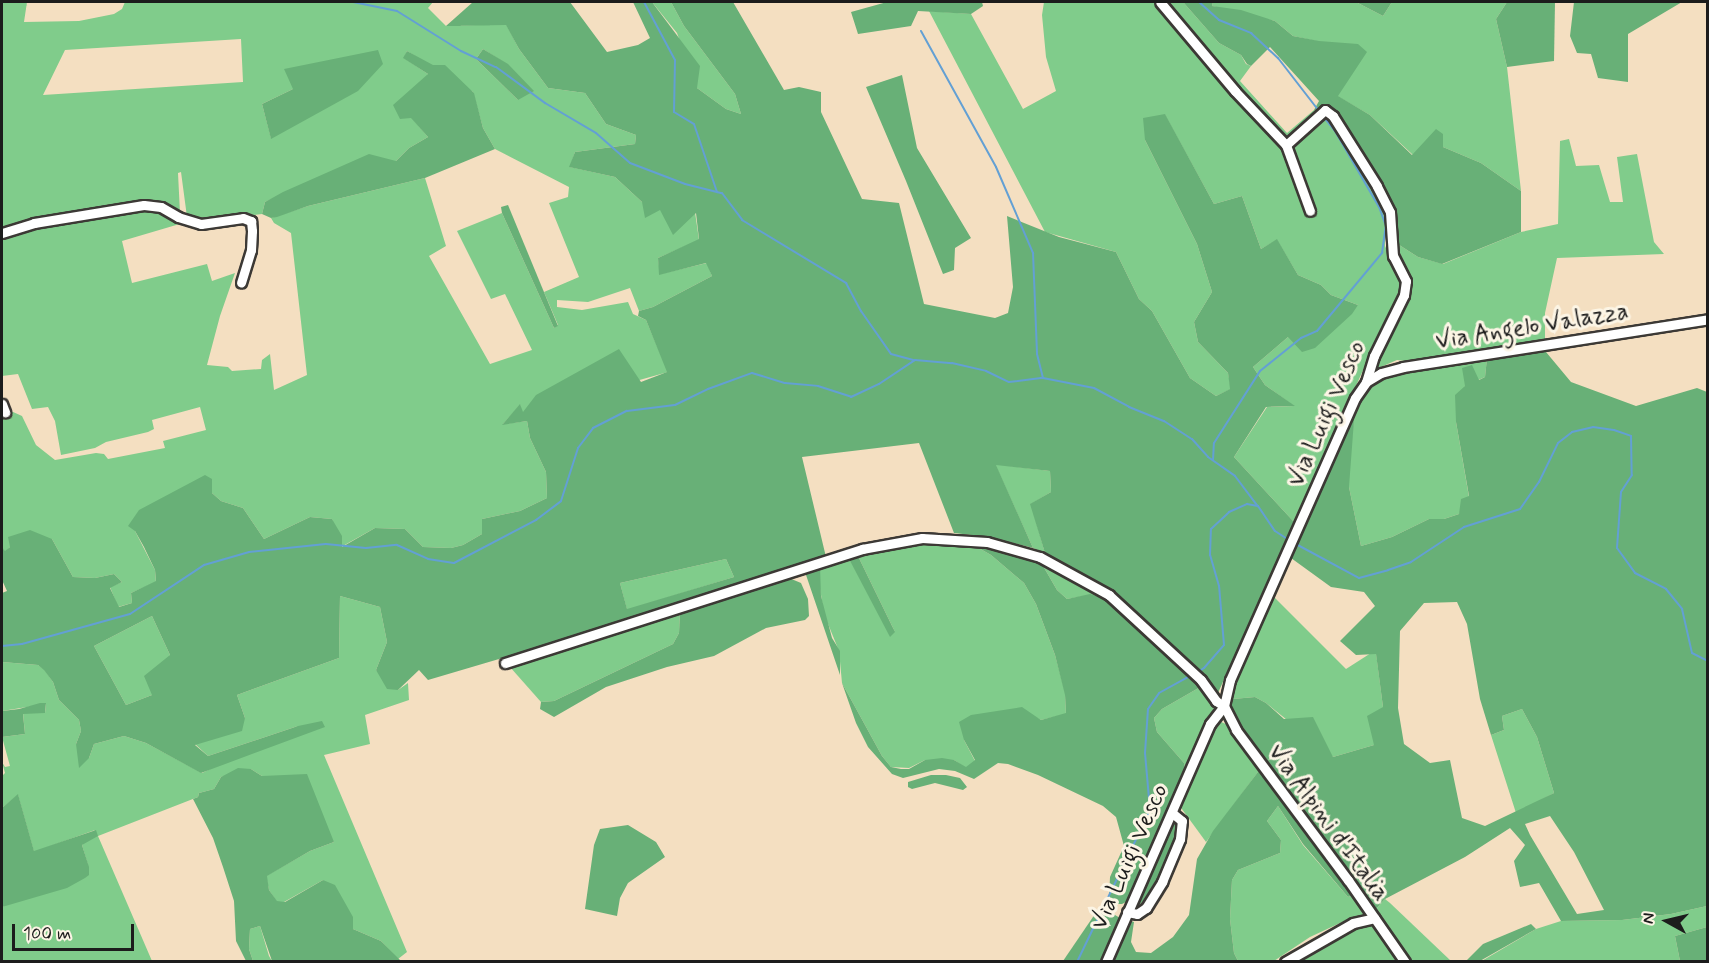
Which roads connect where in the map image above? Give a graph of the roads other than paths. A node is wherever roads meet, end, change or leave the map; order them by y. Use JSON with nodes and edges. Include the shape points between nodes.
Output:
{"nodes":[{"id":1,"x":1160,"y":2,"type":"edge"},
{"id":2,"x":1286,"y":145,"type":"junction"},
{"id":3,"x":1310,"y":211,"type":"dead end"},
{"id":4,"x":2,"y":233,"type":"edge"},
{"id":5,"x":241,"y":283,"type":"dead end"},
{"id":6,"x":1707,"y":319,"type":"edge"},
{"id":7,"x":1366,"y":382,"type":"junction"},
{"id":8,"x":505,"y":663,"type":"dead end"},
{"id":9,"x":1224,"y":706,"type":"junction"},
{"id":10,"x":1172,"y":813,"type":"junction"},
{"id":11,"x":1127,"y":912,"type":"junction"},
{"id":12,"x":1374,"y":918,"type":"junction"},
{"id":13,"x":1106,"y":962,"type":"edge"},
{"id":14,"x":1285,"y":962,"type":"edge"},
{"id":15,"x":1404,"y":962,"type":"edge"}],
"edges":[{"from":1,"to":2,"type":"street"},
{"from":2,"to":3,"type":"street"},
{"from":2,"to":7,"type":"street","name":"Via Luigi Vesco","via":[[1325,110],[1333,116],[1390,212],[1393,256],[1406,281],[1404,295],[1374,356]]},
{"from":4,"to":5,"type":"street","via":[[34,223],[144,205],[161,207],[201,224],[243,218],[251,221],[252,231]]},
{"from":6,"to":7,"type":"street","name":"Via Angelo Valazza","via":[[1403,367]]},
{"from":7,"to":9,"type":"street","name":"Via Luigi Vesco","via":[[1355,398],[1230,681]]},
{"from":8,"to":9,"type":"street","name":"Via Alpini d'Italia","via":[[862,549],[922,538],[987,542],[1040,557],[1109,595],[1188,665],[1215,701]]},
{"from":9,"to":10,"type":"street","name":"Via Luigi Vesco","via":[[1210,724]]},
{"from":9,"to":12,"type":"street","name":"Via Alpini d'Italia","via":[[1236,730]]},
{"from":10,"to":11,"type":"street","name":"Via Luigi Vesco"},
{"from":10,"to":11,"type":"street","via":[[1182,821],[1180,839],[1162,882],[1146,908],[1137,914]]},
{"from":11,"to":13,"type":"street","name":"Via Luigi Vesco"},
{"from":12,"to":14,"type":"street","via":[[1353,922]]},
{"from":12,"to":15,"type":"street","name":"Via Alpini d'Italia"}]}
